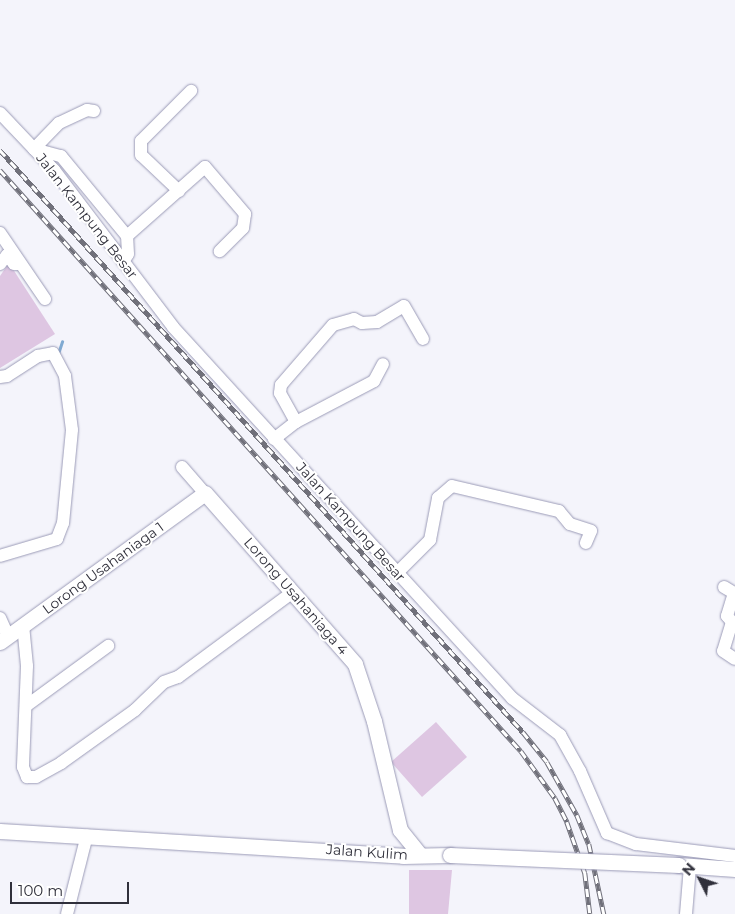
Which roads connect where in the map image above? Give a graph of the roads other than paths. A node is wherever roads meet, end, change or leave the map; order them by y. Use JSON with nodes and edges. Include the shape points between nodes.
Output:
{"nodes":[{"id":1,"x":191,"y":92,"type":"dead end"},
{"id":2,"x":94,"y":111,"type":"dead end"},
{"id":3,"x":0,"y":113,"type":"edge"},
{"id":4,"x":34,"y":149,"type":"junction"},
{"id":5,"x":179,"y":191,"type":"junction"},
{"id":6,"x":0,"y":233,"type":"edge"},
{"id":7,"x":127,"y":236,"type":"junction"},
{"id":8,"x":220,"y":251,"type":"dead end"},
{"id":9,"x":3,"y":259,"type":"edge"},
{"id":10,"x":22,"y":262,"type":"junction"},
{"id":11,"x":124,"y":262,"type":"junction"},
{"id":12,"x":45,"y":299,"type":"dead end"},
{"id":13,"x":423,"y":339,"type":"dead end"},
{"id":14,"x":383,"y":364,"type":"dead end"},
{"id":15,"x":0,"y":377,"type":"edge"},
{"id":16,"x":296,"y":422,"type":"junction"},
{"id":17,"x":274,"y":439,"type":"junction"},
{"id":18,"x":182,"y":467,"type":"dead end"},
{"id":19,"x":205,"y":493,"type":"junction"},
{"id":20,"x":586,"y":542,"type":"dead end"},
{"id":21,"x":1,"y":554,"type":"edge"},
{"id":22,"x":397,"y":573,"type":"junction"},
{"id":23,"x":724,"y":587,"type":"dead end"},
{"id":24,"x":294,"y":592,"type":"junction"},
{"id":25,"x":0,"y":618,"type":"edge"},
{"id":26,"x":23,"y":625,"type":"junction"},
{"id":27,"x":4,"y":639,"type":"edge"},
{"id":28,"x":108,"y":646,"type":"dead end"},
{"id":29,"x":735,"y":659,"type":"edge"},
{"id":30,"x":26,"y":706,"type":"junction"},
{"id":31,"x":400,"y":830,"type":"junction"},
{"id":32,"x":0,"y":831,"type":"edge"},
{"id":33,"x":87,"y":835,"type":"junction"},
{"id":34,"x":371,"y":852,"type":"junction"},
{"id":35,"x":420,"y":855,"type":"junction"},
{"id":36,"x":735,"y":856,"type":"edge"},
{"id":37,"x":685,"y":866,"type":"junction"},
{"id":38,"x":735,"y":869,"type":"edge"},
{"id":39,"x":68,"y":914,"type":"edge"},
{"id":40,"x":686,"y":914,"type":"edge"}],
"edges":[{"from":1,"to":5,"type":"street","via":[[141,141],[141,155]]},
{"from":2,"to":4,"type":"street","via":[[87,110],[59,123]]},
{"from":3,"to":4,"type":"street","name":"Jalan Kampung Besar"},
{"from":4,"to":7,"type":"street","via":[[60,156]]},
{"from":4,"to":11,"type":"street","name":"Jalan Kampung Besar"},
{"from":5,"to":7,"type":"street"},
{"from":5,"to":8,"type":"street","via":[[205,166],[245,214],[242,228]]},
{"from":6,"to":10,"type":"street"},
{"from":7,"to":11,"type":"street","via":[[128,254]]},
{"from":9,"to":10,"type":"street","via":[[14,264]]},
{"from":10,"to":12,"type":"street"},
{"from":11,"to":17,"type":"street","name":"Jalan Kampung Besar","via":[[174,327]]},
{"from":13,"to":16,"type":"street","via":[[404,306],[376,322],[362,323],[354,319],[332,325],[281,385],[280,393]]},
{"from":14,"to":16,"type":"street","via":[[374,381]]},
{"from":15,"to":21,"type":"street","via":[[7,376],[38,356],[53,353],[64,376],[72,430],[63,524],[57,539]]},
{"from":16,"to":17,"type":"street"},
{"from":17,"to":22,"type":"street","name":"Jalan Kampung Besar"},
{"from":18,"to":19,"type":"street","name":"Lorong Usahaniaga 4"},
{"from":19,"to":24,"type":"main road","name":"Lorong Usahaniaga 4"},
{"from":19,"to":26,"type":"main road","name":"Lorong Usahaniaga 1"},
{"from":20,"to":22,"type":"street","via":[[591,531],[570,524],[558,512],[452,486],[438,498],[430,540]]},
{"from":22,"to":36,"type":"street","name":"Jalan Kampung Besar","via":[[520,706],[560,735],[607,833],[646,846]]},
{"from":23,"to":29,"type":"street","via":[[734,593],[727,616],[732,622],[723,651]]},
{"from":24,"to":30,"type":"street","via":[[178,677],[164,682],[135,710],[36,777],[27,776],[23,768]]},
{"from":24,"to":31,"type":"main road","name":"Lorong Usahaniaga 4","via":[[342,645],[364,684]]},
{"from":25,"to":27,"type":"street"},
{"from":26,"to":27,"type":"main road","name":"Lorong Usahaniaga 1"},
{"from":26,"to":30,"type":"street"},
{"from":28,"to":30,"type":"street"},
{"from":31,"to":34,"type":"main road","via":[[396,844]]},
{"from":31,"to":35,"type":"main road"},
{"from":32,"to":33,"type":"main road","name":"Jalan Kulim"},
{"from":33,"to":34,"type":"main road","name":"Jalan Kulim"},
{"from":33,"to":39,"type":"street"},
{"from":34,"to":35,"type":"main road","name":"Jalan Kulim"},
{"from":35,"to":37,"type":"main road","name":"Jalan Kulim","bridge":true},
{"from":37,"to":38,"type":"main road","name":"Jalan Kulim"},
{"from":37,"to":40,"type":"street"}]}
